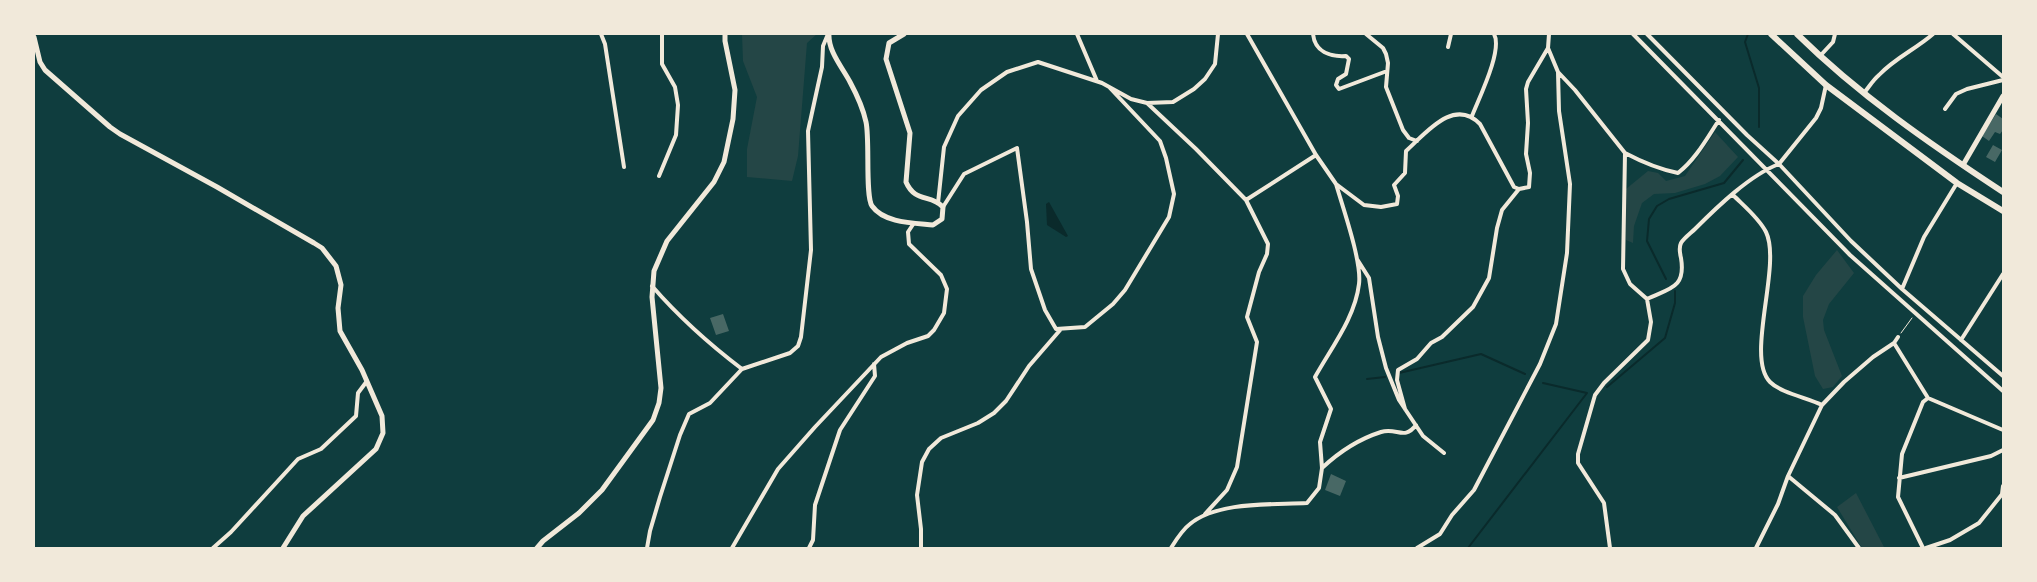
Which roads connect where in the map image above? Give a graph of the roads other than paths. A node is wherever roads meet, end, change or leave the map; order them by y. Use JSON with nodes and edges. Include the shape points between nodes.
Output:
{"nodes":[{"id":1,"x":601,"y":34,"type":"edge"},
{"id":2,"x":662,"y":34,"type":"edge"},
{"id":3,"x":725,"y":34,"type":"edge"},
{"id":4,"x":828,"y":34,"type":"edge"},
{"id":5,"x":904,"y":34,"type":"edge"},
{"id":6,"x":1077,"y":34,"type":"edge"},
{"id":7,"x":1218,"y":34,"type":"edge"},
{"id":8,"x":1247,"y":34,"type":"edge"},
{"id":9,"x":1313,"y":34,"type":"edge"},
{"id":10,"x":1366,"y":34,"type":"edge"},
{"id":11,"x":1451,"y":34,"type":"edge"},
{"id":12,"x":1494,"y":34,"type":"edge"},
{"id":13,"x":1549,"y":34,"type":"edge"},
{"id":14,"x":1634,"y":34,"type":"edge"},
{"id":15,"x":1649,"y":34,"type":"edge"},
{"id":16,"x":1771,"y":34,"type":"edge"},
{"id":17,"x":1797,"y":34,"type":"edge"},
{"id":18,"x":1834,"y":34,"type":"edge"},
{"id":19,"x":1934,"y":34,"type":"edge"},
{"id":20,"x":1953,"y":34,"type":"edge"},
{"id":21,"x":34,"y":37,"type":"edge"},
{"id":22,"x":1448,"y":47,"type":"dead end"},
{"id":23,"x":1548,"y":48,"type":"junction"},
{"id":24,"x":1820,"y":56,"type":"junction"},
{"id":25,"x":1387,"y":71,"type":"junction"},
{"id":26,"x":1558,"y":72,"type":"junction"},
{"id":27,"x":2003,"y":78,"type":"edge"},
{"id":28,"x":1097,"y":81,"type":"junction"},
{"id":29,"x":1826,"y":85,"type":"junction"},
{"id":30,"x":1110,"y":88,"type":"junction"},
{"id":31,"x":1864,"y":93,"type":"junction"},
{"id":32,"x":2003,"y":96,"type":"edge"},
{"id":33,"x":1147,"y":103,"type":"junction"},
{"id":34,"x":1945,"y":109,"type":"dead end"},
{"id":35,"x":1472,"y":116,"type":"junction"},
{"id":36,"x":1719,"y":120,"type":"junction"},
{"id":37,"x":1417,"y":141,"type":"junction"},
{"id":38,"x":1625,"y":153,"type":"junction"},
{"id":39,"x":1316,"y":155,"type":"junction"},
{"id":40,"x":1779,"y":164,"type":"junction"},
{"id":41,"x":1962,"y":165,"type":"junction"},
{"id":42,"x":624,"y":167,"type":"dead end"},
{"id":43,"x":1766,"y":169,"type":"junction"},
{"id":44,"x":659,"y":176,"type":"dead end"},
{"id":45,"x":1957,"y":183,"type":"junction"},
{"id":46,"x":1336,"y":184,"type":"junction"},
{"id":47,"x":1519,"y":189,"type":"junction"},
{"id":48,"x":2003,"y":192,"type":"edge"},
{"id":49,"x":1733,"y":195,"type":"junction"},
{"id":50,"x":1246,"y":200,"type":"junction"},
{"id":51,"x":938,"y":203,"type":"junction"},
{"id":52,"x":943,"y":207,"type":"junction"},
{"id":53,"x":2003,"y":211,"type":"edge"},
{"id":54,"x":914,"y":223,"type":"junction"},
{"id":55,"x":1356,"y":258,"type":"junction"},
{"id":56,"x":2003,"y":274,"type":"edge"},
{"id":57,"x":2001,"y":281,"type":"edge"},
{"id":58,"x":652,"y":286,"type":"junction"},
{"id":59,"x":1902,"y":289,"type":"junction"},
{"id":60,"x":1646,"y":299,"type":"junction"},
{"id":61,"x":1061,"y":329,"type":"junction"},
{"id":62,"x":1898,"y":337,"type":"road end"},
{"id":63,"x":1961,"y":340,"type":"junction"},
{"id":64,"x":1894,"y":343,"type":"junction"},
{"id":65,"x":874,"y":364,"type":"junction"},
{"id":66,"x":742,"y":369,"type":"junction"},
{"id":67,"x":2003,"y":376,"type":"edge"},
{"id":68,"x":367,"y":382,"type":"junction"},
{"id":69,"x":2003,"y":391,"type":"edge"},
{"id":70,"x":1928,"y":398,"type":"junction"},
{"id":71,"x":1822,"y":405,"type":"junction"},
{"id":72,"x":1405,"y":409,"type":"junction"},
{"id":73,"x":1416,"y":425,"type":"junction"},
{"id":74,"x":2003,"y":430,"type":"edge"},
{"id":75,"x":2003,"y":450,"type":"edge"},
{"id":76,"x":1444,"y":453,"type":"dead end"},
{"id":77,"x":1322,"y":468,"type":"junction"},
{"id":78,"x":1788,"y":476,"type":"junction"},
{"id":79,"x":1899,"y":478,"type":"junction"},
{"id":80,"x":2003,"y":486,"type":"edge"},
{"id":81,"x":2003,"y":494,"type":"edge"},
{"id":82,"x":1204,"y":515,"type":"junction"},
{"id":83,"x":213,"y":548,"type":"edge"},
{"id":84,"x":284,"y":548,"type":"edge"},
{"id":85,"x":537,"y":548,"type":"edge"},
{"id":86,"x":647,"y":548,"type":"edge"},
{"id":87,"x":732,"y":548,"type":"edge"},
{"id":88,"x":809,"y":548,"type":"edge"},
{"id":89,"x":921,"y":548,"type":"edge"},
{"id":90,"x":1171,"y":548,"type":"edge"},
{"id":91,"x":1417,"y":548,"type":"edge"},
{"id":92,"x":1610,"y":548,"type":"edge"},
{"id":93,"x":1756,"y":548,"type":"edge"},
{"id":94,"x":1859,"y":548,"type":"edge"},
{"id":95,"x":1924,"y":548,"type":"edge"}],
"edges":[{"from":1,"to":42,"type":"street"},
{"from":2,"to":44,"type":"street","via":[[662,64],[675,87],[678,105],[676,135]]},
{"from":3,"to":58,"type":"street","via":[[735,90],[724,162],[714,182],[666,241]]},
{"from":4,"to":54,"type":"street","via":[[830,46],[863,110],[868,137],[869,200],[881,215]]},
{"from":4,"to":66,"type":"street","via":[[808,131],[811,250],[801,337],[798,346],[790,353]]},
{"from":5,"to":51,"type":"street","via":[[889,43],[886,59],[910,133],[906,182],[916,195]]},
{"from":6,"to":28,"type":"street"},
{"from":7,"to":33,"type":"street","via":[[1215,64],[1206,79],[1173,102]]},
{"from":8,"to":39,"type":"street"},
{"from":9,"to":25,"type":"street","via":[[1322,51],[1349,59],[1346,74],[1338,79],[1336,85],[1339,89]]},
{"from":10,"to":25,"type":"street","via":[[1383,48]]},
{"from":11,"to":22,"type":"street"},
{"from":12,"to":35,"type":"street","via":[[1497,42],[1495,56]]},
{"from":13,"to":23,"type":"street"},
{"from":14,"to":36,"type":"street"},
{"from":15,"to":40,"type":"street"},
{"from":16,"to":29,"type":"highway"},
{"from":17,"to":24,"type":"highway"},
{"from":18,"to":24,"type":"street","via":[[1833,42]]},
{"from":19,"to":31,"type":"street","via":[[1879,74]]},
{"from":20,"to":27,"type":"street"},
{"from":21,"to":68,"type":"street","via":[[45,70],[110,127],[314,243],[331,258],[340,276],[340,331]]},
{"from":23,"to":26,"type":"street"},
{"from":23,"to":47,"type":"street","via":[[1528,82],[1526,154],[1529,187]]},
{"from":24,"to":31,"type":"highway"},
{"from":25,"to":37,"type":"street","via":[[1386,88],[1403,130],[1409,138]]},
{"from":26,"to":38,"type":"street"},
{"from":26,"to":91,"type":"street","via":[[1559,111],[1570,184],[1568,253],[1556,324],[1540,364],[1474,490],[1440,534]]},
{"from":27,"to":34,"type":"street","via":[[1956,94]]},
{"from":28,"to":30,"type":"street"},
{"from":28,"to":51,"type":"street","via":[[1038,62],[1007,72],[981,90],[958,116],[944,147]]},
{"from":29,"to":40,"type":"street","via":[[1816,118]]},
{"from":29,"to":45,"type":"highway"},
{"from":30,"to":33,"type":"street"},
{"from":30,"to":61,"type":"street","via":[[1160,141],[1174,194],[1169,217],[1125,290],[1085,327]]},
{"from":31,"to":41,"type":"highway"},
{"from":32,"to":41,"type":"street"},
{"from":33,"to":50,"type":"street"},
{"from":35,"to":37,"type":"street","via":[[1454,114],[1446,117]]},
{"from":35,"to":47,"type":"street","via":[[1480,124],[1514,187]]},
{"from":36,"to":38,"type":"street","via":[[1699,150],[1678,173],[1656,168]]},
{"from":36,"to":43,"type":"street"},
{"from":37,"to":46,"type":"street","via":[[1406,151],[1405,173],[1394,185],[1397,204],[1381,207],[1364,205]]},
{"from":38,"to":60,"type":"street","via":[[1623,269],[1630,284]]},
{"from":39,"to":46,"type":"street"},
{"from":39,"to":50,"type":"street"},
{"from":40,"to":43,"type":"street"},
{"from":40,"to":59,"type":"street","via":[[1851,241]]},
{"from":41,"to":48,"type":"highway"},
{"from":43,"to":49,"type":"street"},
{"from":43,"to":69,"type":"street","via":[[1850,255]]},
{"from":45,"to":53,"type":"highway"},
{"from":45,"to":59,"type":"street","via":[[1924,237]]},
{"from":46,"to":55,"type":"street"},
{"from":47,"to":72,"type":"street","via":[[1502,210],[1489,278],[1473,307],[1417,359],[1398,370],[1397,380]]},
{"from":49,"to":60,"type":"street","via":[[1681,243],[1681,279]]},
{"from":49,"to":71,"type":"street","via":[[1762,225],[1769,240],[1761,345],[1765,375],[1774,385]]},
{"from":50,"to":82,"type":"street","via":[[1268,244],[1247,317],[1257,342],[1238,466],[1227,490]]},
{"from":51,"to":52,"type":"street"},
{"from":52,"to":54,"type":"street","via":[[942,219],[936,224]]},
{"from":52,"to":61,"type":"street","via":[[964,174],[1017,148],[1031,269],[1046,310],[1056,329]]},
{"from":54,"to":65,"type":"street","via":[[908,232],[908,244],[942,275],[947,289],[944,313],[928,336],[890,350]]},
{"from":55,"to":72,"type":"street","via":[[1368,278],[1386,368]]},
{"from":55,"to":77,"type":"street","via":[[1359,283],[1351,313],[1315,377],[1331,409],[1320,442]]},
{"from":56,"to":57,"type":"street"},
{"from":57,"to":63,"type":"street"},
{"from":58,"to":66,"type":"street","via":[[672,310]]},
{"from":58,"to":85,"type":"street","via":[[661,388],[653,420],[596,497]]},
{"from":59,"to":63,"type":"street"},
{"from":60,"to":92,"type":"street","via":[[1651,322],[1648,340],[1595,395],[1578,454],[1578,463],[1604,503]]},
{"from":61,"to":89,"type":"street","via":[[994,412],[978,423],[941,438],[929,448],[922,462],[917,495]]},
{"from":62,"to":64,"type":"street"},
{"from":63,"to":67,"type":"street"},
{"from":64,"to":70,"type":"street"},
{"from":64,"to":71,"type":"street","via":[[1873,357]]},
{"from":65,"to":87,"type":"street","via":[[778,469]]},
{"from":65,"to":88,"type":"street","via":[[875,376],[840,430],[815,505],[813,540]]},
{"from":66,"to":86,"type":"street","via":[[710,403],[689,414],[663,488]]},
{"from":68,"to":83,"type":"street","via":[[358,393],[356,416],[321,449],[298,458]]},
{"from":68,"to":84,"type":"street","via":[[382,416],[381,440],[376,449],[303,516]]},
{"from":70,"to":74,"type":"street"},
{"from":70,"to":79,"type":"street","via":[[1910,431],[1902,454]]},
{"from":71,"to":78,"type":"street"},
{"from":72,"to":73,"type":"street"},
{"from":73,"to":76,"type":"street","via":[[1423,436]]},
{"from":73,"to":77,"type":"street","via":[[1403,434],[1382,432],[1338,453]]},
{"from":75,"to":79,"type":"street","via":[[1991,456]]},
{"from":77,"to":82,"type":"street","via":[[1319,488],[1307,503],[1224,508]]},
{"from":78,"to":93,"type":"street"},
{"from":78,"to":94,"type":"street","via":[[1835,515]]},
{"from":79,"to":95,"type":"street","via":[[1898,496]]},
{"from":80,"to":81,"type":"street"},
{"from":81,"to":95,"type":"street","via":[[1979,523],[1950,540]]},
{"from":82,"to":90,"type":"street","via":[[1190,523]]}]}
